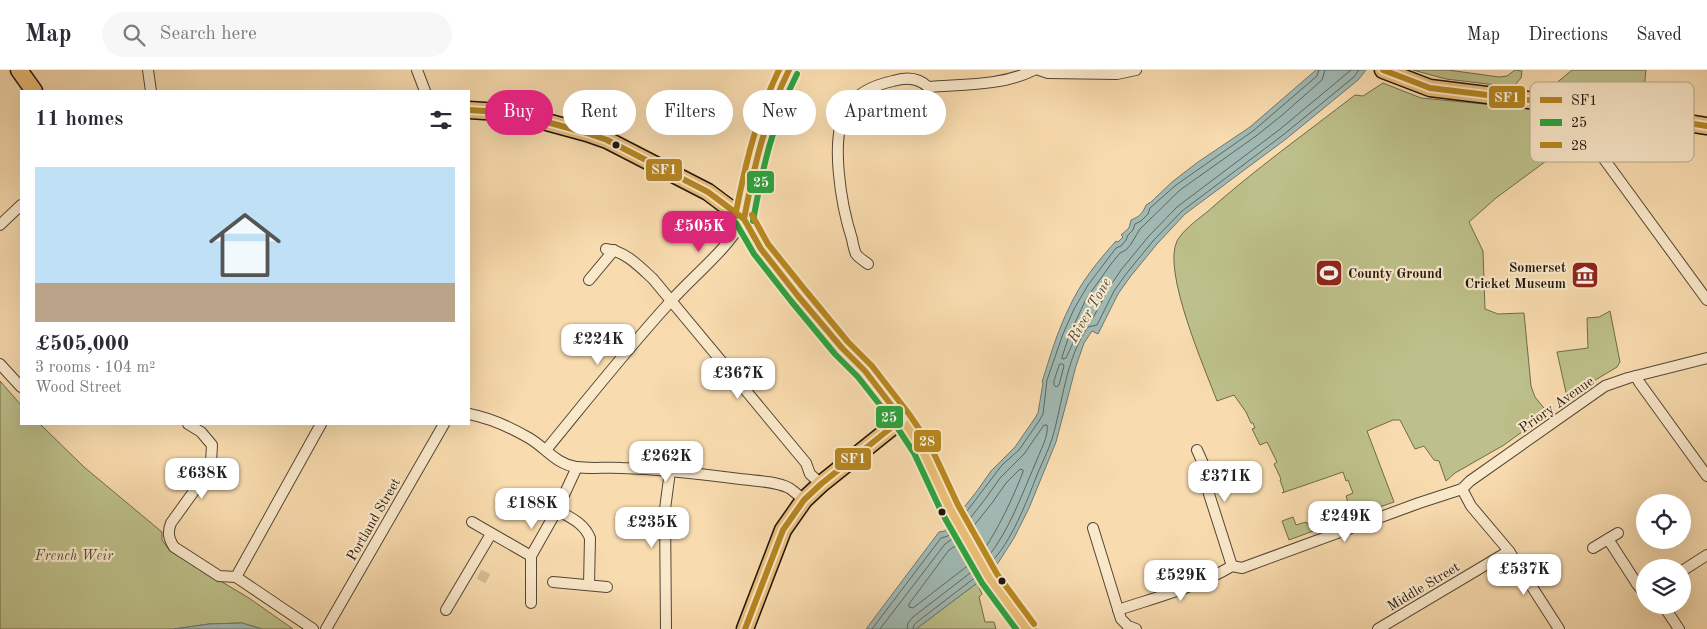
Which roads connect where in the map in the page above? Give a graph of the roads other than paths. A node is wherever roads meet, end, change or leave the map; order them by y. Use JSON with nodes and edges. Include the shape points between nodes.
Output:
{"nodes":[{"id":1,"x":19,"y":70,"type":"edge"},
{"id":2,"x":148,"y":70,"type":"edge"},
{"id":3,"x":417,"y":70,"type":"edge"},
{"id":4,"x":789,"y":70,"type":"edge"},
{"id":5,"x":1034,"y":70,"type":"edge"},
{"id":6,"x":1039,"y":70,"type":"edge"},
{"id":7,"x":1136,"y":70,"type":"edge"},
{"id":8,"x":1389,"y":73,"type":"edge"},
{"id":9,"x":33,"y":90,"type":"edge"},
{"id":10,"x":151,"y":90,"type":"edge"},
{"id":11,"x":424,"y":90,"type":"edge"},
{"id":12,"x":1530,"y":100,"type":"edge"},
{"id":13,"x":470,"y":110,"type":"edge"},
{"id":14,"x":1694,"y":124,"type":"edge"},
{"id":15,"x":1707,"y":126,"type":"edge"},
{"id":16,"x":1606,"y":162,"type":"edge"},
{"id":17,"x":20,"y":206,"type":"edge"},
{"id":18,"x":744,"y":219,"type":"junction"},
{"id":19,"x":0,"y":225,"type":"edge"},
{"id":20,"x":868,"y":264,"type":"dead end"},
{"id":21,"x":589,"y":280,"type":"dead end"},
{"id":22,"x":671,"y":300,"type":"junction"},
{"id":23,"x":1707,"y":300,"type":"edge"},
{"id":24,"x":1707,"y":358,"type":"edge"},
{"id":25,"x":0,"y":364,"type":"edge"},
{"id":26,"x":1636,"y":376,"type":"junction"},
{"id":27,"x":20,"y":387,"type":"edge"},
{"id":28,"x":470,"y":414,"type":"edge"},
{"id":29,"x":902,"y":419,"type":"junction"},
{"id":30,"x":190,"y":425,"type":"edge"},
{"id":31,"x":321,"y":425,"type":"edge"},
{"id":32,"x":443,"y":425,"type":"edge"},
{"id":33,"x":546,"y":450,"type":"junction"},
{"id":34,"x":1197,"y":450,"type":"dead end"},
{"id":35,"x":577,"y":467,"type":"junction"},
{"id":36,"x":670,"y":471,"type":"junction"},
{"id":37,"x":1707,"y":476,"type":"edge"},
{"id":38,"x":821,"y":484,"type":"junction"},
{"id":39,"x":1462,"y":489,"type":"junction"},
{"id":40,"x":804,"y":500,"type":"junction"},
{"id":41,"x":557,"y":510,"type":"junction"},
{"id":42,"x":472,"y":522,"type":"dead end"},
{"id":43,"x":1091,"y":532,"type":"dead end"},
{"id":44,"x":1618,"y":533,"type":"dead end"},
{"id":45,"x":491,"y":534,"type":"junction"},
{"id":46,"x":1608,"y":539,"type":"junction"},
{"id":47,"x":1593,"y":548,"type":"dead end"},
{"id":48,"x":1509,"y":550,"type":"junction"},
{"id":49,"x":1707,"y":555,"type":"edge"},
{"id":50,"x":531,"y":556,"type":"junction"},
{"id":51,"x":1691,"y":565,"type":"edge"},
{"id":52,"x":1232,"y":566,"type":"junction"},
{"id":53,"x":236,"y":577,"type":"junction"},
{"id":54,"x":553,"y":582,"type":"dead end"},
{"id":55,"x":1636,"y":582,"type":"edge"},
{"id":56,"x":589,"y":585,"type":"junction"},
{"id":57,"x":608,"y":587,"type":"dead end"},
{"id":58,"x":531,"y":602,"type":"dead end"},
{"id":59,"x":446,"y":610,"type":"dead end"},
{"id":60,"x":1118,"y":610,"type":"junction"},
{"id":61,"x":1669,"y":614,"type":"edge"},
{"id":62,"x":1025,"y":626,"type":"edge"},
{"id":63,"x":313,"y":629,"type":"edge"},
{"id":64,"x":326,"y":629,"type":"edge"},
{"id":65,"x":666,"y":629,"type":"edge"},
{"id":66,"x":745,"y":629,"type":"edge"},
{"id":67,"x":1136,"y":629,"type":"edge"},
{"id":68,"x":1378,"y":629,"type":"edge"},
{"id":69,"x":1559,"y":629,"type":"edge"},
{"id":70,"x":1679,"y":629,"type":"edge"}],
"edges":[{"from":1,"to":9,"type":"main road"},
{"from":2,"to":10,"type":"street"},
{"from":3,"to":11,"type":"street"},
{"from":4,"to":18,"type":"main road","via":[[776,95],[762,136]]},
{"from":5,"to":20,"type":"street","via":[[998,82],[928,87],[922,81],[897,79],[858,95],[847,108],[840,126],[838,151],[841,197],[856,254]]},
{"from":6,"to":7,"type":"street","via":[[1048,73],[1117,74]]},
{"from":8,"to":12,"type":"main road","via":[[1430,88]]},
{"from":13,"to":18,"type":"main road","via":[[532,118],[607,140],[708,192]]},
{"from":14,"to":15,"type":"main road"},
{"from":16,"to":23,"type":"street"},
{"from":17,"to":19,"type":"street"},
{"from":18,"to":22,"type":"street","via":[[736,234]]},
{"from":18,"to":29,"type":"main road","via":[[798,296],[865,371]]},
{"from":21,"to":22,"type":"street","via":[[610,250],[628,257],[653,278]]},
{"from":22,"to":33,"type":"street"},
{"from":22,"to":38,"type":"street"},
{"from":24,"to":26,"type":"street","name":"Priory Avenue"},
{"from":25,"to":27,"type":"street"},
{"from":26,"to":37,"type":"street"},
{"from":26,"to":39,"type":"street","name":"Priory Avenue","via":[[1589,395]]},
{"from":28,"to":33,"type":"street","via":[[509,427]]},
{"from":29,"to":38,"type":"main road"},
{"from":29,"to":62,"type":"main road","via":[[922,448],[950,508],[990,579]]},
{"from":30,"to":53,"type":"street","via":[[212,445],[212,462],[171,523],[170,540],[174,547],[219,576]]},
{"from":31,"to":53,"type":"street"},
{"from":32,"to":64,"type":"street","name":"Portland Street"},
{"from":33,"to":35,"type":"street","via":[[559,463]]},
{"from":34,"to":52,"type":"street"},
{"from":35,"to":36,"type":"street"},
{"from":35,"to":41,"type":"street"},
{"from":36,"to":40,"type":"street","via":[[778,484]]},
{"from":36,"to":65,"type":"street","via":[[665,509]]},
{"from":38,"to":40,"type":"main road"},
{"from":39,"to":48,"type":"street","via":[[1471,506]]},
{"from":39,"to":52,"type":"street","via":[[1250,566]]},
{"from":40,"to":66,"type":"main road","via":[[783,530]]},
{"from":41,"to":50,"type":"street"},
{"from":41,"to":56,"type":"street","via":[[579,522],[590,538]]},
{"from":42,"to":45,"type":"street"},
{"from":43,"to":60,"type":"street"},
{"from":44,"to":46,"type":"street"},
{"from":45,"to":50,"type":"street"},
{"from":45,"to":59,"type":"street","via":[[475,572]]},
{"from":46,"to":47,"type":"street"},
{"from":46,"to":55,"type":"street"},
{"from":48,"to":68,"type":"street","name":"Middle Street"},
{"from":48,"to":69,"type":"street"},
{"from":49,"to":51,"type":"street"},
{"from":50,"to":58,"type":"street"},
{"from":52,"to":60,"type":"street","via":[[1212,577]]},
{"from":53,"to":63,"type":"street"},
{"from":54,"to":56,"type":"street"},
{"from":56,"to":57,"type":"street"},
{"from":60,"to":67,"type":"street","via":[[1121,619]]},
{"from":61,"to":70,"type":"street"}]}
